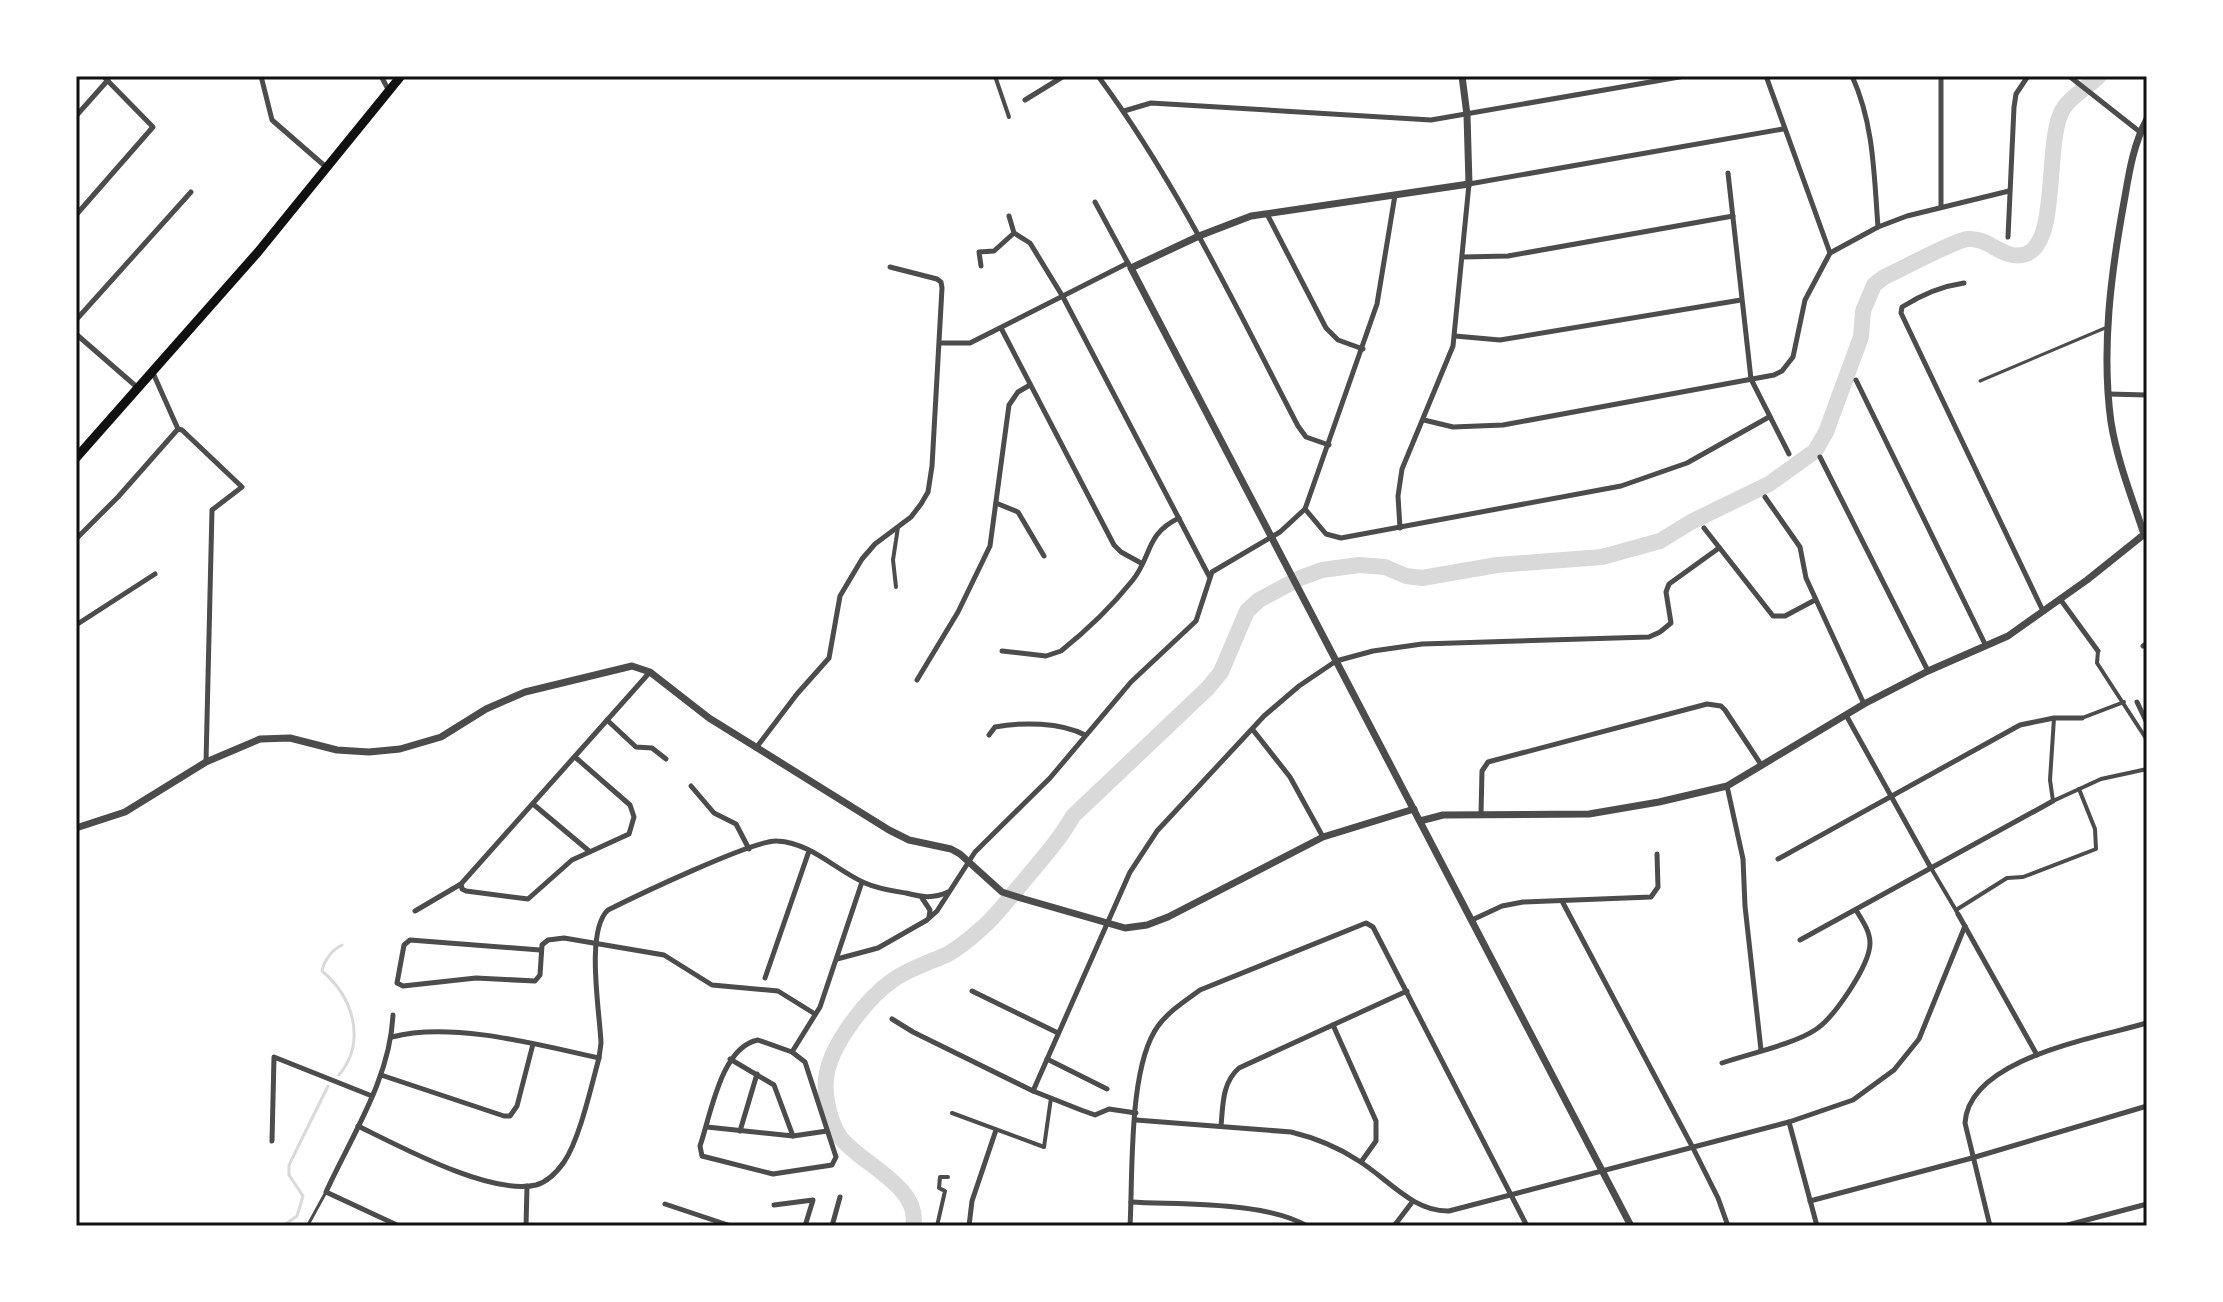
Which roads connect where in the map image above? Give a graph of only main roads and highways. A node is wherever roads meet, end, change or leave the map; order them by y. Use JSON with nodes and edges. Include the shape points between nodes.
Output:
{"nodes":[{"id":1,"x":401,"y":76,"type":"edge"},
{"id":2,"x":76,"y":458,"type":"edge"}],
"edges":[{"from":1,"to":2,"type":"main road","via":[[258,252]]}]}
